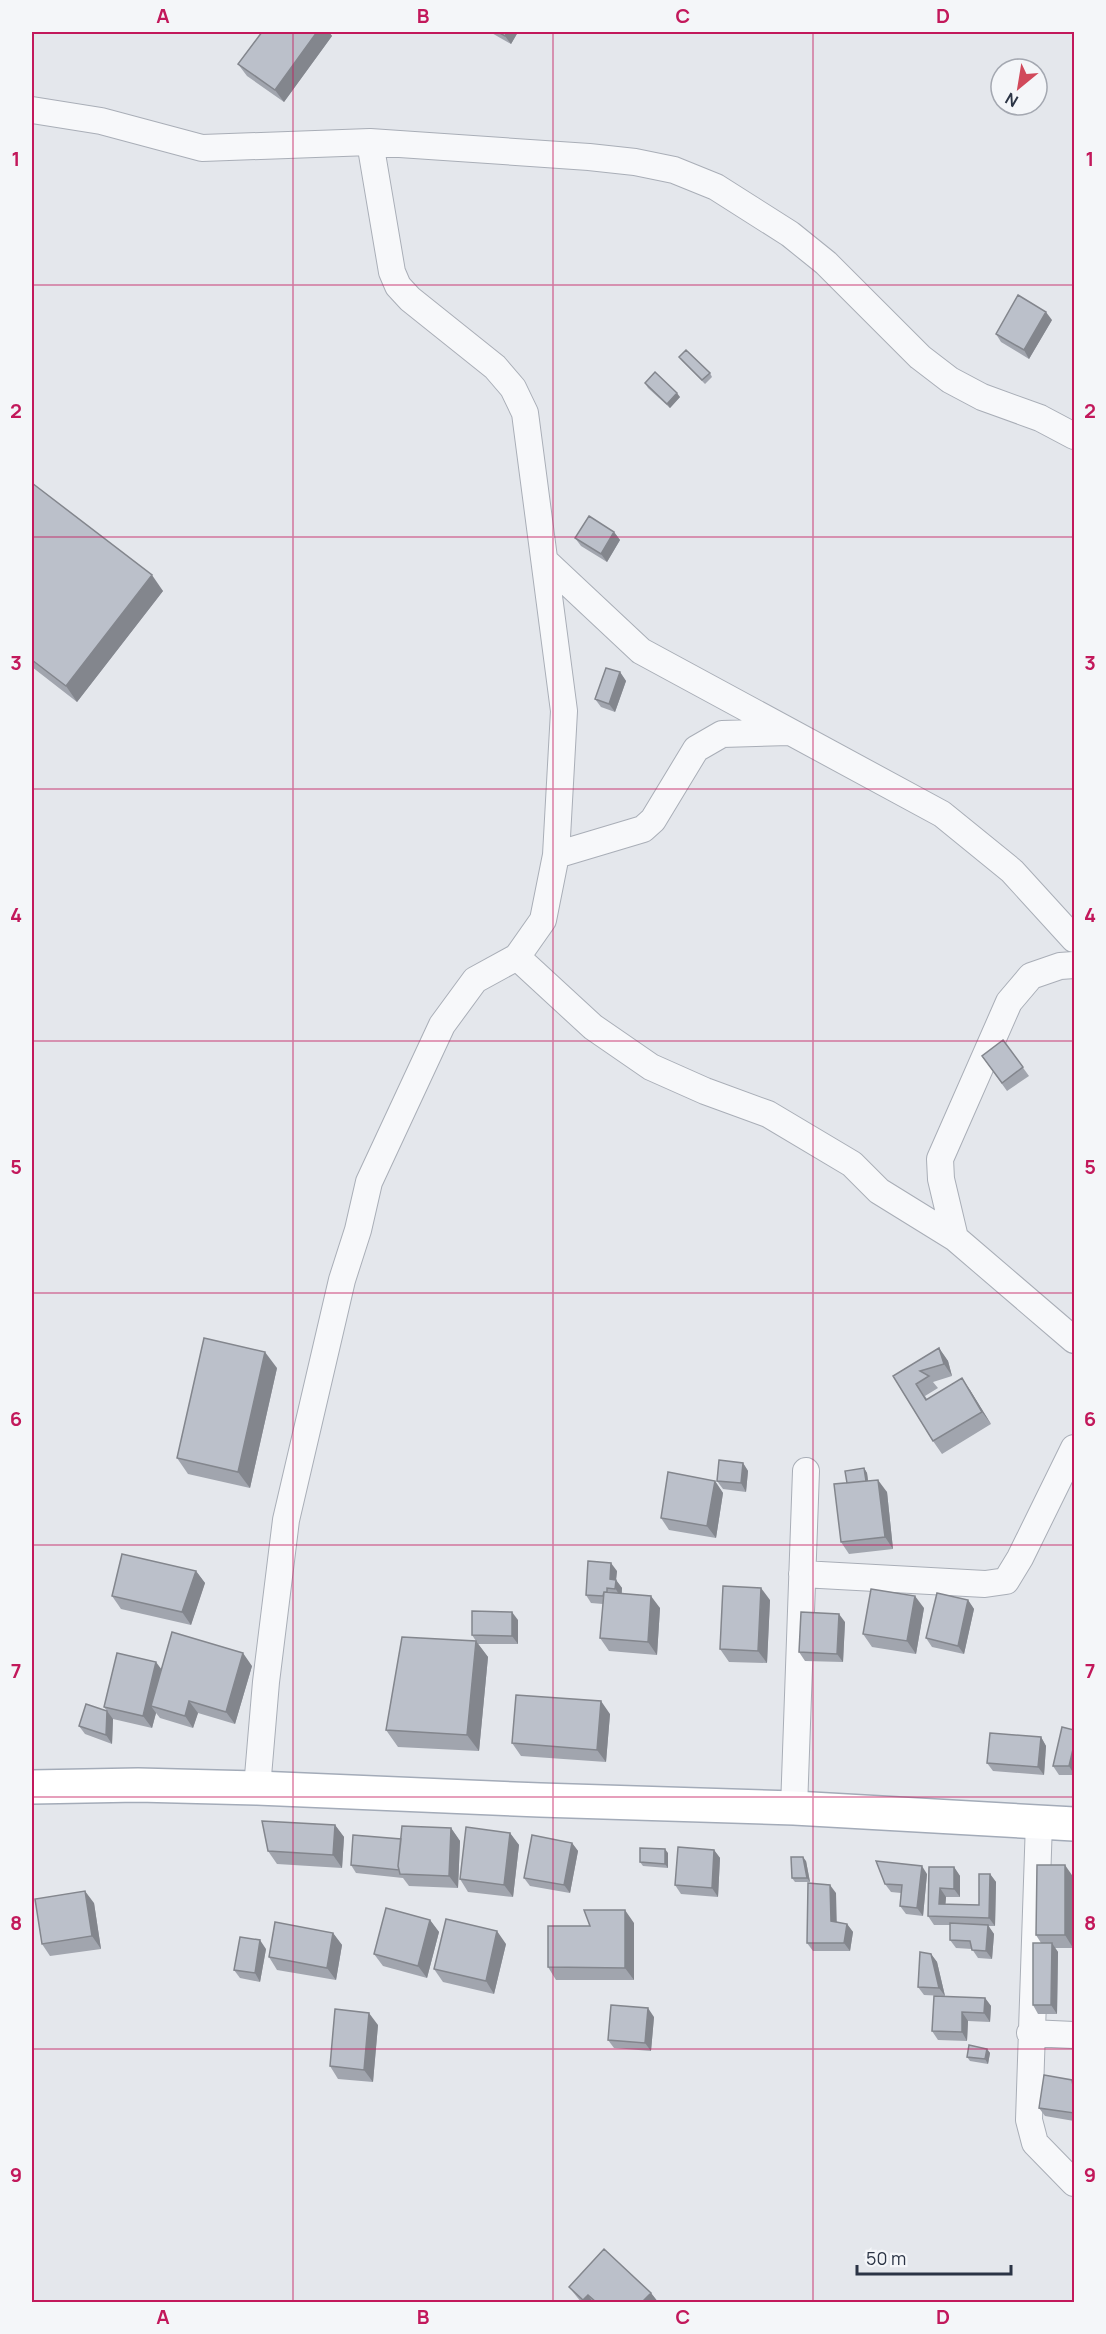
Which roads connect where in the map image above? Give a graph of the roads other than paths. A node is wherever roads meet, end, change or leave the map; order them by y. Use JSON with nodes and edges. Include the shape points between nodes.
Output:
{"nodes":[{"id":1,"x":32,"y":110,"type":"edge"},
{"id":2,"x":370,"y":142,"type":"junction"},
{"id":3,"x":1074,"y":436,"type":"edge"},
{"id":4,"x":546,"y":562,"type":"junction"},
{"id":5,"x":789,"y":732,"type":"junction"},
{"id":6,"x":556,"y":855,"type":"junction"},
{"id":7,"x":1074,"y":939,"type":"edge"},
{"id":8,"x":517,"y":957,"type":"junction"},
{"id":9,"x":1074,"y":965,"type":"edge"},
{"id":10,"x":955,"y":1238,"type":"junction"},
{"id":11,"x":1074,"y":1340,"type":"edge"},
{"id":12,"x":1074,"y":1448,"type":"edge"},
{"id":13,"x":806,"y":1471,"type":"dead end"},
{"id":14,"x":802,"y":1574,"type":"junction"},
{"id":15,"x":32,"y":1787,"type":"edge"},
{"id":16,"x":257,"y":1788,"type":"junction"},
{"id":17,"x":794,"y":1808,"type":"junction"},
{"id":18,"x":1038,"y":1822,"type":"junction"},
{"id":19,"x":1074,"y":1824,"type":"edge"},
{"id":20,"x":1030,"y":2033,"type":"junction"},
{"id":21,"x":1074,"y":2035,"type":"edge"},
{"id":22,"x":1074,"y":2182,"type":"edge"}],
"edges":[{"from":1,"to":2,"type":"street","via":[[101,122],[202,148]]},
{"from":2,"to":3,"type":"street","via":[[635,162],[674,170],[716,187],[826,263],[920,357],[950,380]]},
{"from":2,"to":4,"type":"street","via":[[392,272],[398,286],[495,367],[513,388],[525,413]]},
{"from":4,"to":5,"type":"street","via":[[641,651]]},
{"from":4,"to":6,"type":"street","via":[[564,711]]},
{"from":5,"to":6,"type":"street","via":[[722,734],[696,749],[644,829]]},
{"from":5,"to":7,"type":"street","via":[[942,814],[1012,871]]},
{"from":6,"to":8,"type":"street","via":[[543,920]]},
{"from":8,"to":10,"type":"street","via":[[593,1027],[651,1067],[768,1114],[852,1164],[879,1191]]},
{"from":8,"to":16,"type":"street","via":[[475,980],[442,1025],[369,1182],[286,1520]]},
{"from":9,"to":10,"type":"street","via":[[1030,976],[1009,1002],[940,1160]]},
{"from":10,"to":11,"type":"street"},
{"from":12,"to":14,"type":"street","via":[[1006,1581],[985,1584]]},
{"from":13,"to":14,"type":"street"},
{"from":14,"to":17,"type":"street"},
{"from":15,"to":16,"type":"main road"},
{"from":16,"to":17,"type":"main road"},
{"from":17,"to":18,"type":"main road"},
{"from":18,"to":19,"type":"main road"},
{"from":18,"to":20,"type":"street"},
{"from":20,"to":21,"type":"street"},
{"from":20,"to":22,"type":"street","via":[[1029,2120],[1035,2143]]}]}
